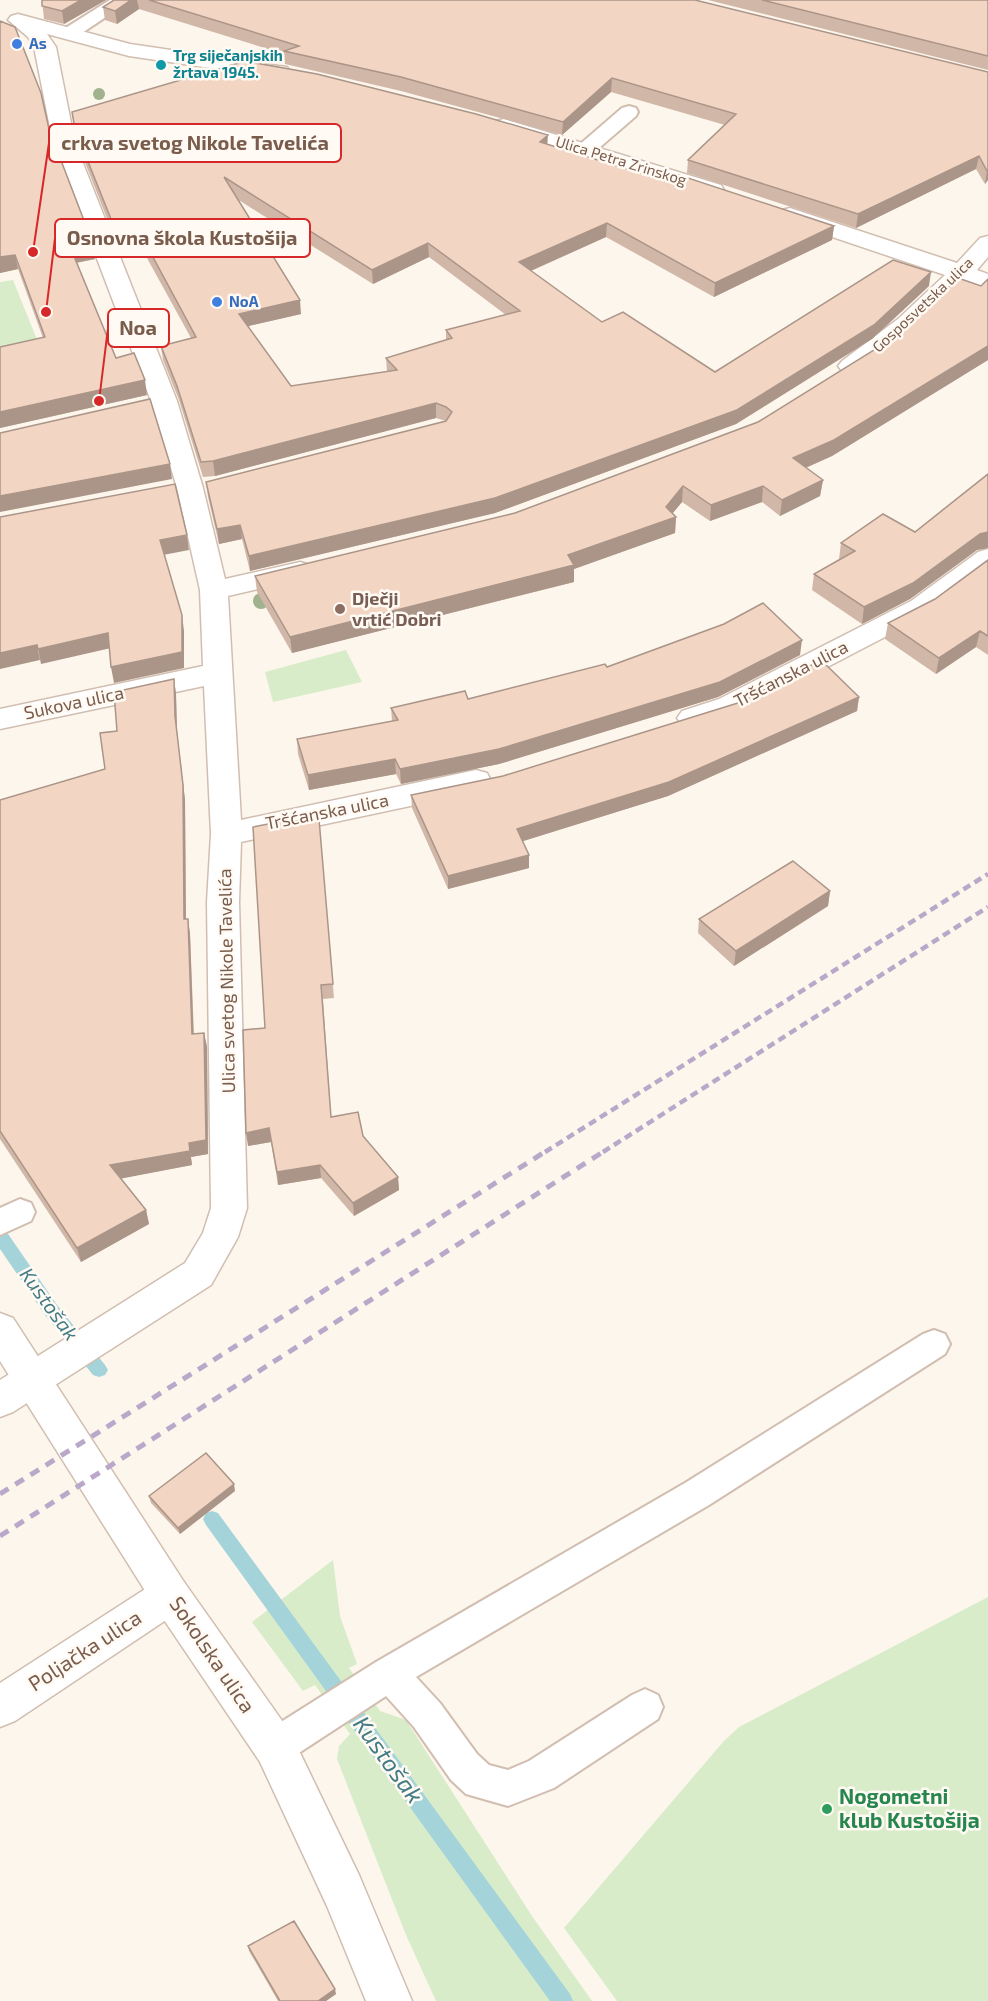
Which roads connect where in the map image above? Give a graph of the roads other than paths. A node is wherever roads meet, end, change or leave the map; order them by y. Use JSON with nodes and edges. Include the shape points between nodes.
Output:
{"nodes":[{"id":1,"x":122,"y":0,"type":"edge"},
{"id":2,"x":0,"y":12,"type":"edge"},
{"id":3,"x":21,"y":21,"type":"junction"},
{"id":4,"x":70,"y":33,"type":"junction"},
{"id":5,"x":112,"y":46,"type":"junction"},
{"id":6,"x":51,"y":75,"type":"junction"},
{"id":7,"x":297,"y":75,"type":"edge"},
{"id":8,"x":629,"y":112,"type":"dead end"},
{"id":9,"x":484,"y":121,"type":"edge"},
{"id":10,"x":585,"y":150,"type":"junction"},
{"id":11,"x":736,"y":197,"type":"edge"},
{"id":12,"x":769,"y":208,"type":"edge"},
{"id":13,"x":988,"y":243,"type":"edge"},
{"id":14,"x":961,"y":272,"type":"junction"},
{"id":15,"x":988,"y":282,"type":"edge"},
{"id":16,"x":834,"y":377,"type":"edge"},
{"id":17,"x":988,"y":558,"type":"edge"},
{"id":18,"x":320,"y":566,"type":"edge"},
{"id":19,"x":214,"y":590,"type":"junction"},
{"id":20,"x":218,"y":673,"type":"junction"},
{"id":21,"x":0,"y":719,"type":"edge"},
{"id":22,"x":661,"y":727,"type":"edge"},
{"id":23,"x":502,"y":776,"type":"edge"},
{"id":24,"x":226,"y":834,"type":"junction"},
{"id":25,"x":0,"y":1329,"type":"edge"},
{"id":26,"x":934,"y":1344,"type":"dead end"},
{"id":27,"x":47,"y":1371,"type":"junction"},
{"id":28,"x":0,"y":1400,"type":"edge"},
{"id":29,"x":170,"y":1595,"type":"junction"},
{"id":30,"x":382,"y":1678,"type":"junction"},
{"id":31,"x":0,"y":1707,"type":"edge"},
{"id":32,"x":645,"y":1707,"type":"dead end"},
{"id":33,"x":275,"y":1747,"type":"junction"},
{"id":34,"x":389,"y":2001,"type":"edge"}],
"edges":[{"from":1,"to":4,"type":"lane"},
{"from":2,"to":3,"type":"street"},
{"from":3,"to":4,"type":"street"},
{"from":3,"to":6,"type":"street","via":[[42,40]]},
{"from":4,"to":5,"type":"street"},
{"from":5,"to":6,"type":"street","via":[[72,56]]},
{"from":5,"to":7,"type":"street"},
{"from":6,"to":19,"type":"street","name":"Ulica svetog Nikole Tavelića","via":[[64,143],[155,403],[191,488]]},
{"from":8,"to":10,"type":"lane"},
{"from":9,"to":10,"type":"street","name":"Ulica Petra Zrinskog"},
{"from":10,"to":11,"type":"street","name":"Ulica Petra Zrinskog"},
{"from":12,"to":14,"type":"street"},
{"from":13,"to":14,"type":"street","name":"Gosposvetska ulica"},
{"from":14,"to":15,"type":"street"},
{"from":14,"to":16,"type":"street","name":"Gosposvetska ulica","via":[[882,346]]},
{"from":17,"to":22,"type":"street","name":"Tršćanska ulica","via":[[921,607],[729,706]]},
{"from":18,"to":19,"type":"street"},
{"from":19,"to":20,"type":"street","name":"Ulica svetog Nikole Tavelića"},
{"from":20,"to":21,"type":"street","name":"Sukova ulica"},
{"from":20,"to":24,"type":"street","name":"Ulica svetog Nikole Tavelića"},
{"from":23,"to":24,"type":"street","name":"Tršćanska ulica"},
{"from":24,"to":27,"type":"street","name":"Ulica svetog Nikole Tavelića","via":[[223,902],[228,1208],[220,1237],[198,1274]]},
{"from":25,"to":27,"type":"street","name":"Sokolska ulica"},
{"from":26,"to":30,"type":"lane","via":[[697,1494]]},
{"from":27,"to":28,"type":"street","name":"Ulica svetog Nikole Tavelića"},
{"from":27,"to":29,"type":"street","name":"Sokolska ulica"},
{"from":29,"to":31,"type":"street","name":"Poljačka ulica"},
{"from":29,"to":33,"type":"street","name":"Sokolska ulica"},
{"from":30,"to":32,"type":"lane","via":[[427,1715],[464,1767],[479,1781],[508,1788],[541,1775]]},
{"from":30,"to":33,"type":"lane"},
{"from":33,"to":34,"type":"street","name":"Sokolska ulica","via":[[343,1891]]}]}
